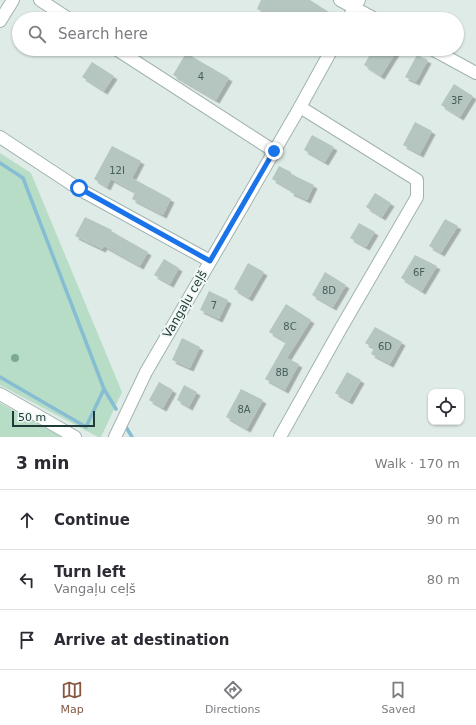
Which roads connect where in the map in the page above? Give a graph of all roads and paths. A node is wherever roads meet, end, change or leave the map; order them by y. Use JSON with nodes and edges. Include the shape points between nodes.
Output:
{"nodes":[{"id":1,"x":13,"y":0,"type":"edge"},
{"id":2,"x":40,"y":0,"type":"edge"},
{"id":3,"x":340,"y":0,"type":"edge"},
{"id":4,"x":357,"y":4,"type":"edge"},
{"id":5,"x":58,"y":12,"type":"edge"},
{"id":6,"x":367,"y":12,"type":"edge"},
{"id":7,"x":0,"y":21,"type":"edge"},
{"id":8,"x":127,"y":56,"type":"edge"},
{"id":9,"x":328,"y":56,"type":"edge"},
{"id":10,"x":445,"y":56,"type":"edge"},
{"id":11,"x":476,"y":72,"type":"edge"},
{"id":12,"x":300,"y":107,"type":"junction"},
{"id":13,"x":0,"y":137,"type":"edge"},
{"id":14,"x":274,"y":151,"type":"junction"},
{"id":15,"x":210,"y":261,"type":"junction"},
{"id":16,"x":0,"y":394,"type":"edge"},
{"id":17,"x":75,"y":437,"type":"edge"},
{"id":18,"x":114,"y":437,"type":"edge"},
{"id":19,"x":280,"y":437,"type":"edge"}],
"edges":[{"from":1,"to":7,"type":"street"},
{"from":2,"to":5,"type":"street"},
{"from":3,"to":4,"type":"street"},
{"from":4,"to":6,"type":"street"},
{"from":8,"to":14,"type":"street"},
{"from":9,"to":12,"type":"street","name":"Vangaļu ceļš"},
{"from":10,"to":11,"type":"street"},
{"from":12,"to":14,"type":"street","name":"Vangaļu ceļš"},
{"from":12,"to":19,"type":"street","via":[[417,180],[418,197]]},
{"from":13,"to":15,"type":"street","via":[[79,188]]},
{"from":14,"to":15,"type":"street","name":"Vangaļu ceļš"},
{"from":15,"to":18,"type":"street","name":"Vangaļu ceļš","via":[[146,372]]},
{"from":16,"to":17,"type":"street"}]}
